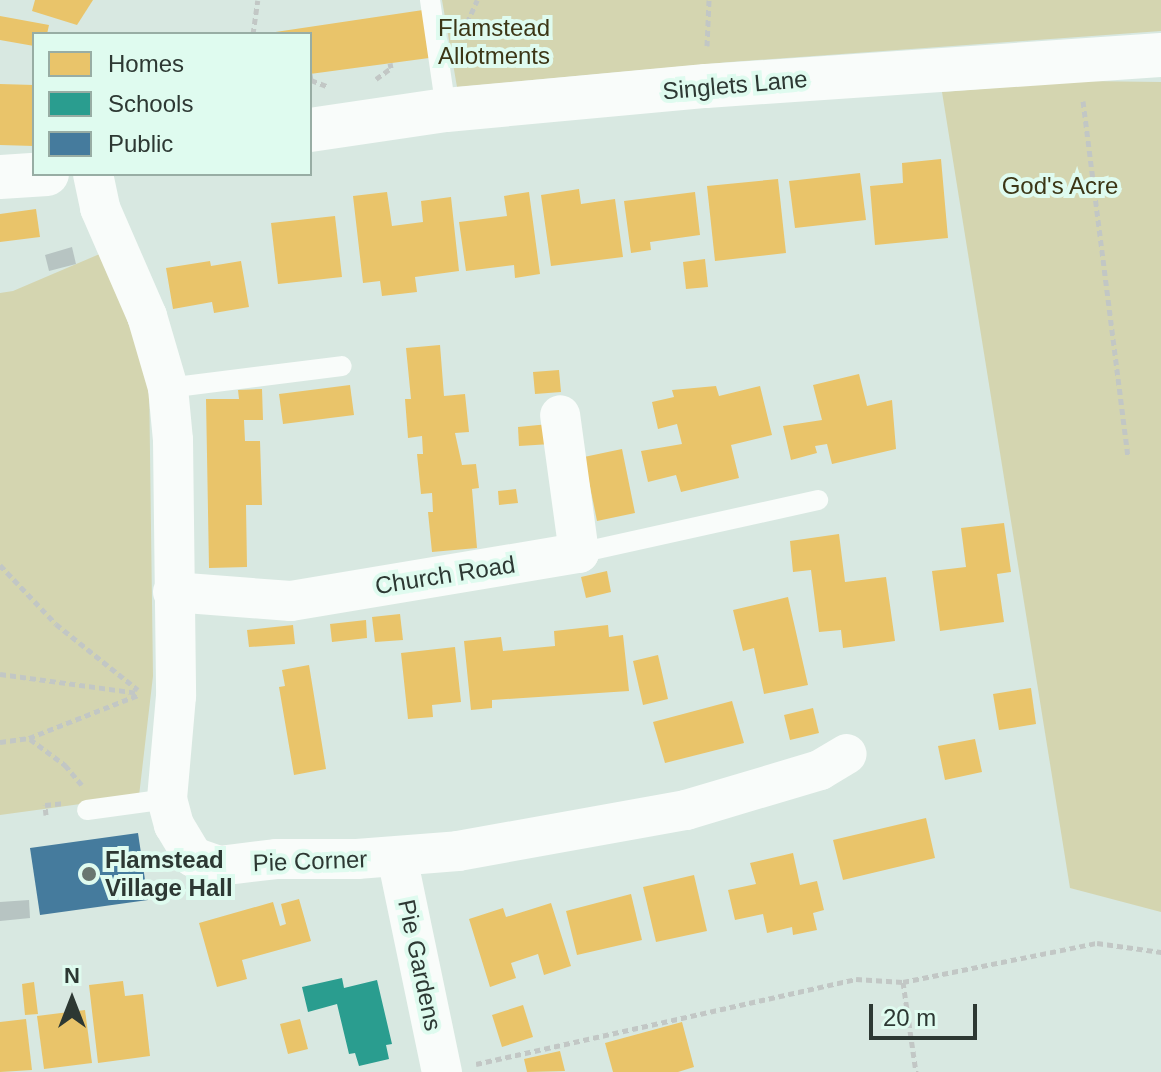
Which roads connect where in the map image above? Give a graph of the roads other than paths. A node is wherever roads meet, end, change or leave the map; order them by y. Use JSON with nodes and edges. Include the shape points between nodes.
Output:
{"nodes":[{"id":1,"x":430,"y":0,"type":"edge"},
{"id":2,"x":1161,"y":55,"type":"edge"},
{"id":3,"x":446,"y":110,"type":"junction"},
{"id":4,"x":312,"y":130,"type":"edge"},
{"id":5,"x":32,"y":175,"type":"edge"},
{"id":6,"x":93,"y":176,"type":"edge"},
{"id":7,"x":0,"y":177,"type":"edge"},
{"id":8,"x":342,"y":366,"type":"dead end"},
{"id":9,"x":168,"y":388,"type":"junction"},
{"id":10,"x":560,"y":415,"type":"dead end"},
{"id":11,"x":818,"y":500,"type":"dead end"},
{"id":12,"x":579,"y":553,"type":"junction"},
{"id":13,"x":173,"y":592,"type":"junction"},
{"id":14,"x":847,"y":754,"type":"dead end"},
{"id":15,"x":167,"y":799,"type":"junction"},
{"id":16,"x":86,"y":802,"type":"road end"},
{"id":17,"x":397,"y":857,"type":"junction"},
{"id":18,"x":458,"y":1068,"type":"edge"}],
"edges":[{"from":1,"to":3,"type":"lane"},
{"from":2,"to":3,"type":"street","name":"Singlets Lane"},
{"from":3,"to":4,"type":"street","name":"Singlets Lane"},
{"from":5,"to":7,"type":"street"},
{"from":6,"to":9,"type":"street","via":[[100,208],[147,316]]},
{"from":8,"to":9,"type":"lane"},
{"from":9,"to":13,"type":"street"},
{"from":10,"to":12,"type":"street"},
{"from":11,"to":12,"type":"lane"},
{"from":12,"to":13,"type":"street","name":"Church Road","via":[[291,601]]},
{"from":13,"to":15,"type":"street","via":[[176,696]]},
{"from":14,"to":17,"type":"street","name":"Pie Corner","via":[[820,770],[686,810]]},
{"from":15,"to":16,"type":"lane"},
{"from":15,"to":17,"type":"street","name":"Pie Corner","via":[[174,825],[193,857],[219,866],[276,859]]},
{"from":17,"to":18,"type":"street","name":"Pie Gardens"}]}
